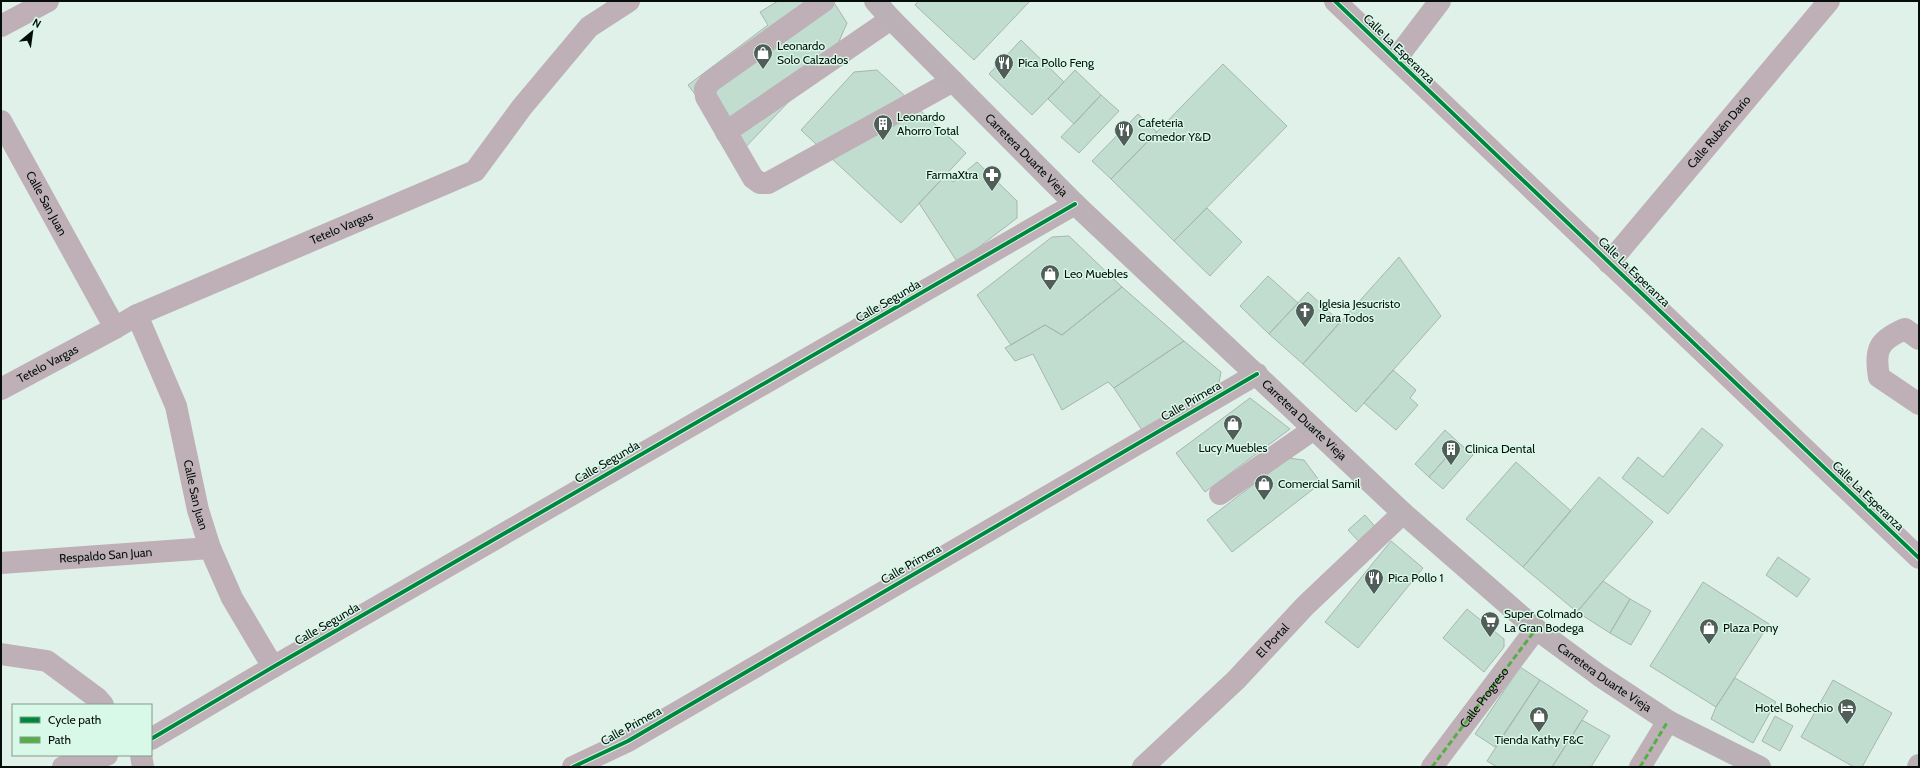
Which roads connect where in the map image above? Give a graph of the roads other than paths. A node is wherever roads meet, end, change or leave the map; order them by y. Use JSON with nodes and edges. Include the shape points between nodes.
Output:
{"nodes":[{"id":1,"x":48,"y":1,"type":"edge"},
{"id":2,"x":629,"y":1,"type":"edge"},
{"id":3,"x":824,"y":1,"type":"edge"},
{"id":4,"x":875,"y":1,"type":"edge"},
{"id":5,"x":1335,"y":1,"type":"edge"},
{"id":6,"x":1440,"y":1,"type":"edge"},
{"id":7,"x":1829,"y":1,"type":"edge"},
{"id":8,"x":891,"y":20,"type":"junction"},
{"id":9,"x":1,"y":26,"type":"edge"},
{"id":10,"x":1396,"y":59,"type":"junction"},
{"id":11,"x":953,"y":81,"type":"junction"},
{"id":12,"x":2,"y":125,"type":"edge"},
{"id":13,"x":726,"y":132,"type":"junction"},
{"id":14,"x":1074,"y":204,"type":"junction"},
{"id":15,"x":1610,"y":263,"type":"junction"},
{"id":16,"x":137,"y":315,"type":"junction"},
{"id":17,"x":115,"y":328,"type":"junction"},
{"id":18,"x":1919,"y":339,"type":"edge"},
{"id":19,"x":1257,"y":374,"type":"junction"},
{"id":20,"x":1,"y":389,"type":"edge"},
{"id":21,"x":1919,"y":404,"type":"edge"},
{"id":22,"x":1314,"y":428,"type":"junction"},
{"id":23,"x":1220,"y":494,"type":"dead end"},
{"id":24,"x":1403,"y":514,"type":"junction"},
{"id":25,"x":210,"y":548,"type":"junction"},
{"id":26,"x":1919,"y":558,"type":"edge"},
{"id":27,"x":1,"y":563,"type":"edge"},
{"id":28,"x":1536,"y":629,"type":"junction"},
{"id":29,"x":1,"y":654,"type":"edge"},
{"id":30,"x":273,"y":667,"type":"junction"},
{"id":31,"x":102,"y":704,"type":"edge"},
{"id":32,"x":1668,"y":721,"type":"junction"},
{"id":33,"x":152,"y":738,"type":"edge"},
{"id":34,"x":103,"y":756,"type":"edge"},
{"id":35,"x":141,"y":756,"type":"edge"},
{"id":36,"x":63,"y":767,"type":"edge"},
{"id":37,"x":143,"y":767,"type":"edge"},
{"id":38,"x":572,"y":767,"type":"edge"},
{"id":39,"x":1142,"y":767,"type":"edge"},
{"id":40,"x":1432,"y":767,"type":"edge"},
{"id":41,"x":1640,"y":767,"type":"edge"},
{"id":42,"x":1760,"y":767,"type":"edge"}],
"edges":[{"from":1,"to":9,"type":"street"},
{"from":2,"to":16,"type":"street","name":"Tetelo Vargas","via":[[589,27],[522,108],[475,171]]},
{"from":3,"to":13,"type":"street","via":[[710,82],[705,89],[706,97]]},
{"from":4,"to":8,"type":"main road","name":"Carretera Duarte Vieja"},
{"from":5,"to":10,"type":"street","name":"Calle La Esperanza"},
{"from":6,"to":10,"type":"street"},
{"from":7,"to":15,"type":"street","name":"Calle Rubén Darío"},
{"from":8,"to":11,"type":"main road","name":"Carretera Duarte Vieja"},
{"from":8,"to":13,"type":"street"},
{"from":10,"to":15,"type":"street","name":"Calle La Esperanza"},
{"from":11,"to":13,"type":"street","via":[[768,183],[760,183],[753,178]]},
{"from":11,"to":14,"type":"main road","name":"Carretera Duarte Vieja"},
{"from":12,"to":17,"type":"street","name":"Calle San Juan"},
{"from":14,"to":19,"type":"main road","name":"Carretera Duarte Vieja"},
{"from":14,"to":30,"type":"street","name":"Calle Segunda"},
{"from":15,"to":26,"type":"street","name":"Calle La Esperanza"},
{"from":16,"to":17,"type":"street","name":"Tetelo Vargas"},
{"from":16,"to":25,"type":"street","name":"Calle San Juan","via":[[176,406],[198,510]]},
{"from":17,"to":20,"type":"street","name":"Tetelo Vargas"},
{"from":18,"to":21,"type":"street","via":[[1905,329],[1890,336],[1879,347],[1876,361],[1879,377]]},
{"from":19,"to":22,"type":"main road","name":"Carretera Duarte Vieja"},
{"from":19,"to":38,"type":"street","name":"Calle Primera","via":[[628,741]]},
{"from":22,"to":23,"type":"street"},
{"from":22,"to":24,"type":"main road","name":"Carretera Duarte Vieja"},
{"from":24,"to":28,"type":"main road","name":"Carretera Duarte Vieja"},
{"from":24,"to":39,"type":"street","name":"El Portal","via":[[1305,606],[1236,680]]},
{"from":25,"to":27,"type":"street","name":"Respaldo San Juan"},
{"from":25,"to":30,"type":"street","name":"Calle San Juan","via":[[232,598]]},
{"from":28,"to":32,"type":"main road","name":"Carretera Duarte Vieja"},
{"from":28,"to":40,"type":"street","name":"Calle Progreso"},
{"from":29,"to":31,"type":"street","via":[[47,661]]},
{"from":30,"to":33,"type":"street","name":"Calle Segunda"},
{"from":32,"to":41,"type":"street"},
{"from":32,"to":42,"type":"main road","name":"Carretera Duarte Vieja"},
{"from":34,"to":36,"type":"street"},
{"from":35,"to":37,"type":"street"}]}
